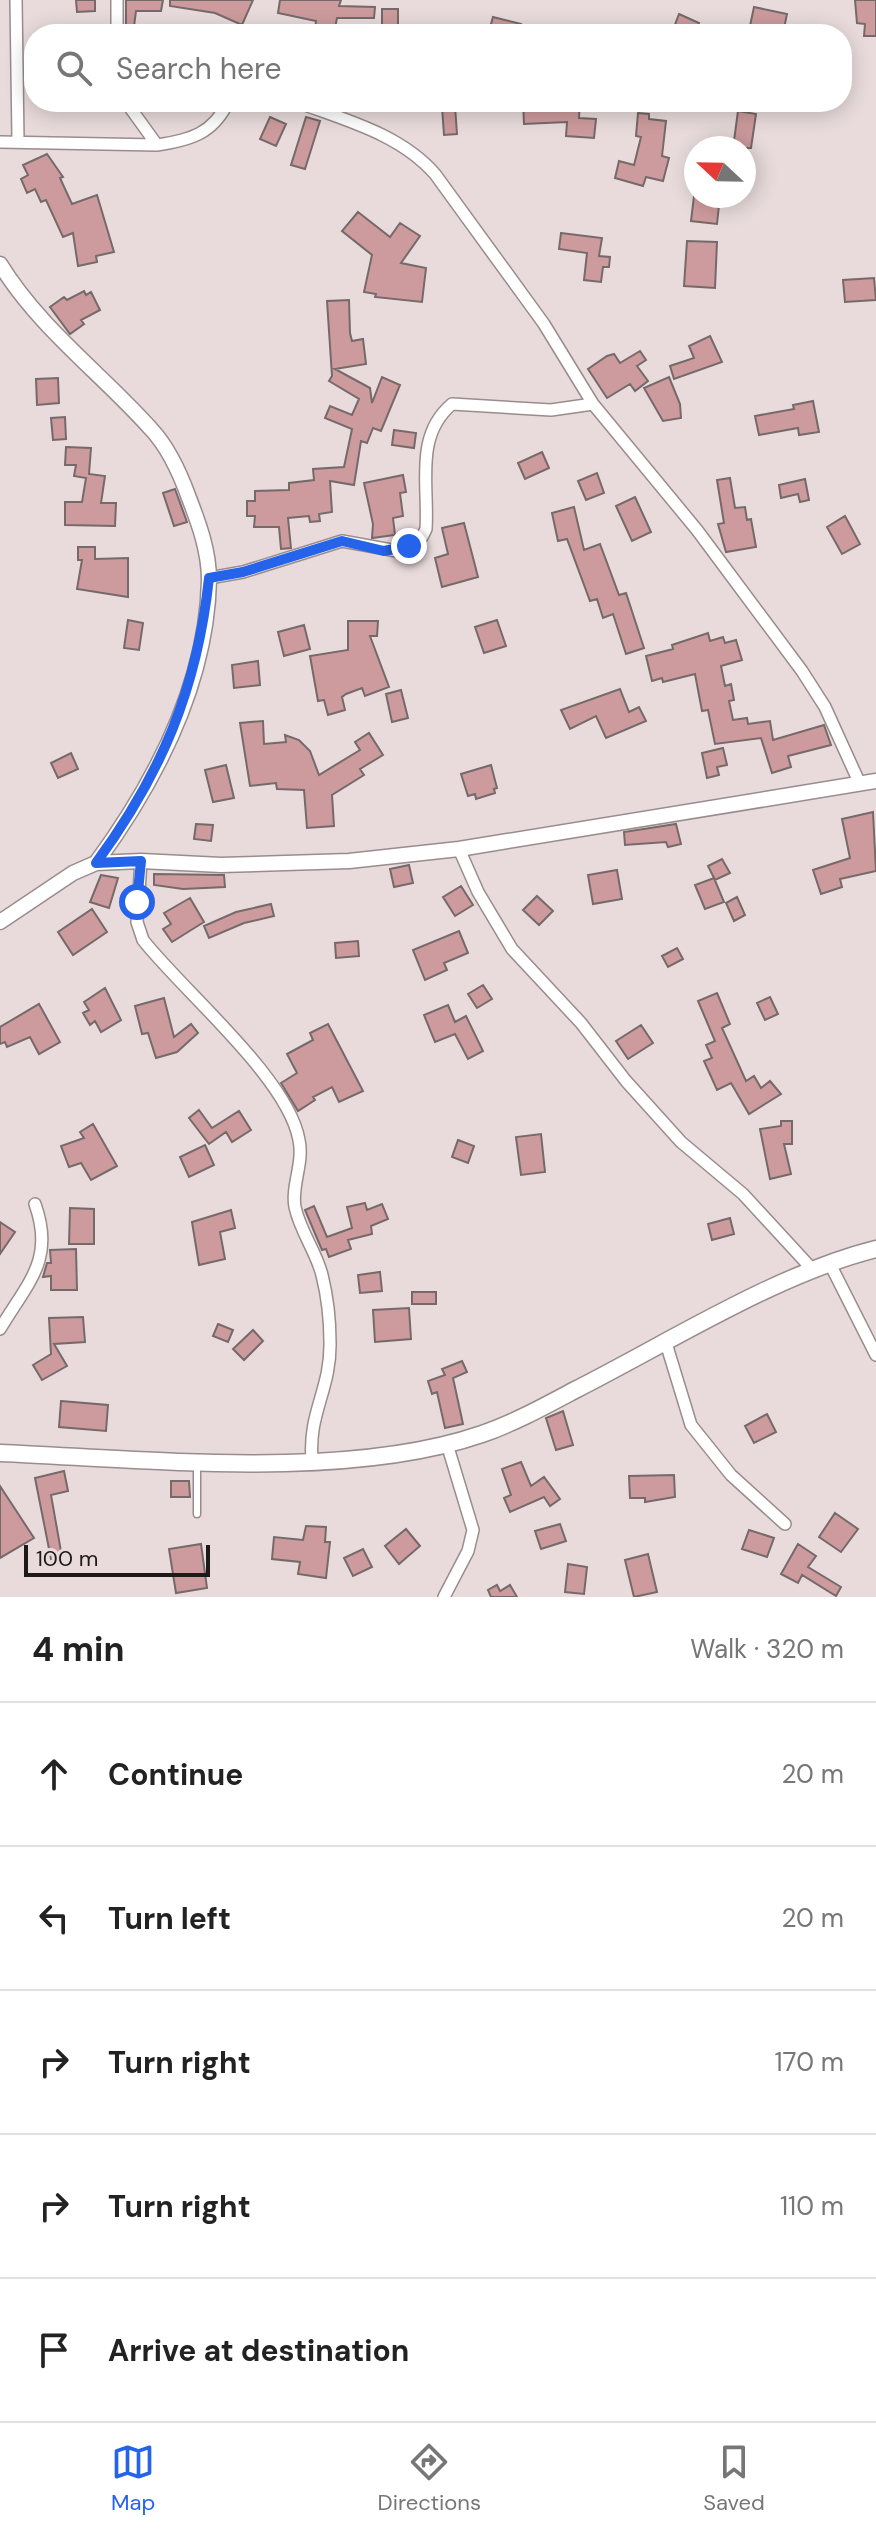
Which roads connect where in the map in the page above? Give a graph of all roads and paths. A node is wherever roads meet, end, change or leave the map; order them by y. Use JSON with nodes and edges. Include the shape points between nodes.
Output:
{"nodes":[{"id":1,"x":16,"y":0,"type":"edge"},
{"id":2,"x":117,"y":0,"type":"edge"},
{"id":3,"x":117,"y":24,"type":"edge"},
{"id":4,"x":133,"y":112,"type":"edge"},
{"id":5,"x":221,"y":112,"type":"edge"},
{"id":6,"x":323,"y":112,"type":"edge"},
{"id":7,"x":18,"y":140,"type":"junction"},
{"id":8,"x":0,"y":142,"type":"edge"},
{"id":9,"x":157,"y":145,"type":"junction"},
{"id":10,"x":0,"y":264,"type":"edge"},
{"id":11,"x":593,"y":404,"type":"junction"},
{"id":12,"x":209,"y":578,"type":"junction"},
{"id":13,"x":876,"y":781,"type":"edge"},
{"id":14,"x":860,"y":784,"type":"junction"},
{"id":15,"x":459,"y":849,"type":"junction"},
{"id":16,"x":141,"y":861,"type":"junction"},
{"id":17,"x":96,"y":863,"type":"junction"},
{"id":18,"x":0,"y":922,"type":"edge"},
{"id":19,"x":35,"y":1204,"type":"dead end"},
{"id":20,"x":876,"y":1249,"type":"edge"},
{"id":21,"x":829,"y":1262,"type":"junction"},
{"id":22,"x":812,"y":1269,"type":"junction"},
{"id":23,"x":0,"y":1329,"type":"edge"},
{"id":24,"x":666,"y":1343,"type":"junction"},
{"id":25,"x":876,"y":1355,"type":"edge"},
{"id":26,"x":447,"y":1444,"type":"junction"},
{"id":27,"x":0,"y":1453,"type":"edge"},
{"id":28,"x":198,"y":1460,"type":"junction"},
{"id":29,"x":312,"y":1460,"type":"junction"},
{"id":30,"x":197,"y":1514,"type":"dead end"},
{"id":31,"x":785,"y":1524,"type":"dead end"},
{"id":32,"x":444,"y":1597,"type":"edge"}],
"edges":[{"from":1,"to":7,"type":"street"},
{"from":2,"to":3,"type":"street"},
{"from":4,"to":9,"type":"street"},
{"from":5,"to":9,"type":"street","via":[[199,137]]},
{"from":6,"to":11,"type":"street","via":[[378,133],[422,159],[527,301]]},
{"from":7,"to":8,"type":"street"},
{"from":7,"to":9,"type":"street"},
{"from":10,"to":12,"type":"street","via":[[18,293],[153,430],[169,454],[200,526]]},
{"from":11,"to":12,"type":"street","via":[[551,410],[452,404],[429,436],[426,529],[409,546],[384,551],[342,541]]},
{"from":11,"to":14,"type":"street","via":[[755,604],[825,707]]},
{"from":12,"to":17,"type":"street","via":[[202,640],[170,741],[129,818]]},
{"from":13,"to":14,"type":"street"},
{"from":14,"to":15,"type":"street"},
{"from":15,"to":16,"type":"street","via":[[285,863]]},
{"from":15,"to":22,"type":"street","via":[[512,949],[681,1142],[743,1194]]},
{"from":16,"to":17,"type":"street"},
{"from":16,"to":29,"type":"street","via":[[137,922],[143,940],[262,1073],[289,1112],[299,1140],[294,1203],[322,1274],[330,1336],[327,1388],[310,1434]]},
{"from":17,"to":18,"type":"street"},
{"from":19,"to":23,"type":"street","via":[[45,1245]]},
{"from":20,"to":21,"type":"main road"},
{"from":21,"to":22,"type":"main road"},
{"from":21,"to":25,"type":"street"},
{"from":22,"to":24,"type":"main road"},
{"from":24,"to":26,"type":"main road","via":[[533,1412]]},
{"from":24,"to":31,"type":"street","via":[[691,1425],[731,1475]]},
{"from":26,"to":29,"type":"main road"},
{"from":26,"to":32,"type":"street","via":[[473,1541]]},
{"from":27,"to":28,"type":"main road"},
{"from":28,"to":29,"type":"main road"},
{"from":28,"to":30,"type":"lane"}]}
